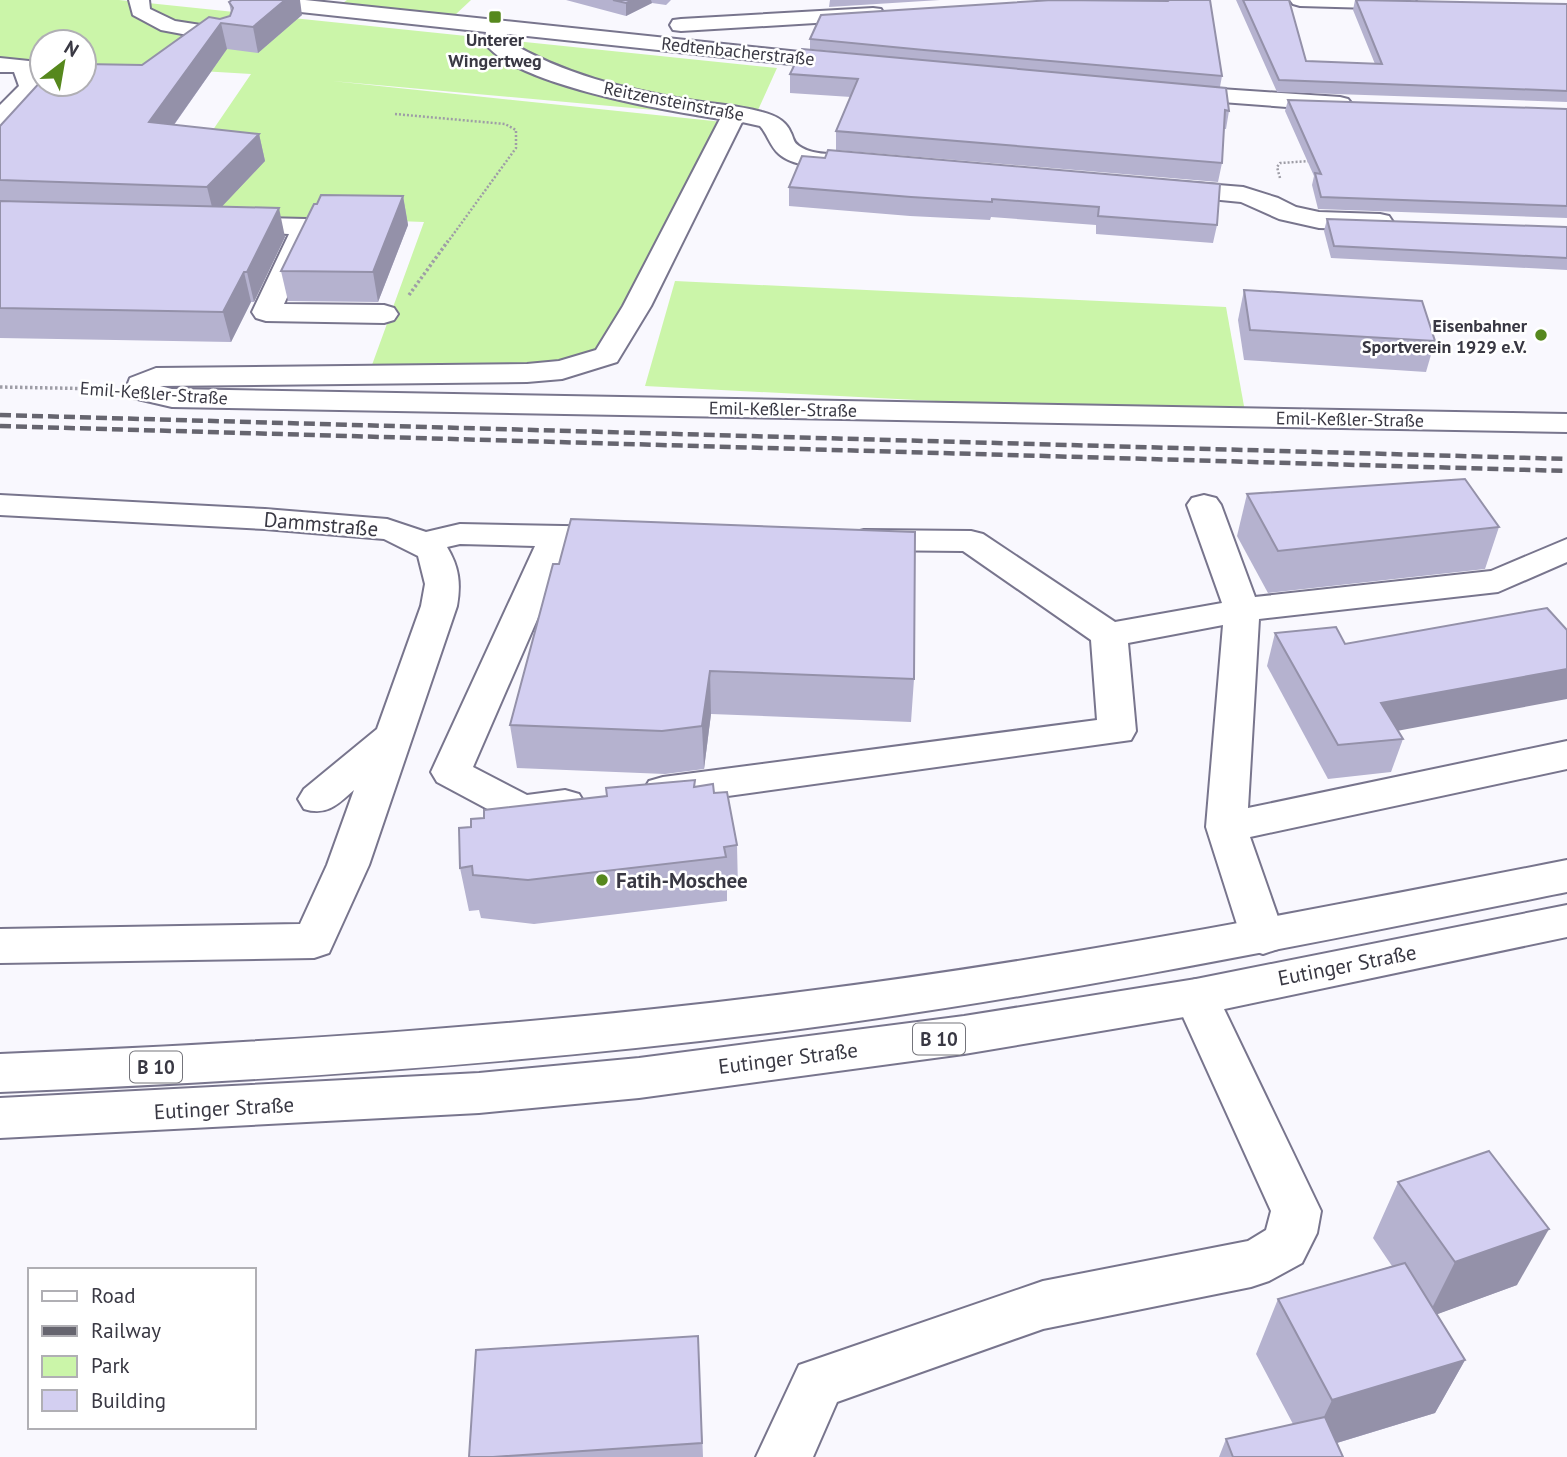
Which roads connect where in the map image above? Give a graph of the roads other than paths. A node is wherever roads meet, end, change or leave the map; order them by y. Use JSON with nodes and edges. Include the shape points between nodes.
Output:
{"nodes":[{"id":1,"x":139,"y":0,"type":"edge"},
{"id":2,"x":244,"y":0,"type":"edge"},
{"id":3,"x":1300,"y":0,"type":"edge"},
{"id":4,"x":303,"y":3,"type":"edge"},
{"id":5,"x":1427,"y":3,"type":"edge"},
{"id":6,"x":888,"y":13,"type":"edge"},
{"id":7,"x":497,"y":27,"type":"junction"},
{"id":8,"x":524,"y":29,"type":"junction"},
{"id":9,"x":225,"y":35,"type":"edge"},
{"id":10,"x":0,"y":65,"type":"edge"},
{"id":11,"x":867,"y":65,"type":"edge"},
{"id":12,"x":1149,"y":90,"type":"edge"},
{"id":13,"x":1361,"y":105,"type":"edge"},
{"id":14,"x":734,"y":114,"type":"junction"},
{"id":15,"x":0,"y":118,"type":"edge"},
{"id":16,"x":875,"y":164,"type":"edge"},
{"id":17,"x":1148,"y":188,"type":"edge"},
{"id":18,"x":1402,"y":223,"type":"edge"},
{"id":19,"x":211,"y":224,"type":"edge"},
{"id":20,"x":384,"y":314,"type":"road end"},
{"id":21,"x":1567,"y":423,"type":"edge"},
{"id":22,"x":0,"y":505,"type":"edge"},
{"id":23,"x":1204,"y":505,"type":"dead end"},
{"id":24,"x":556,"y":536,"type":"junction"},
{"id":25,"x":653,"y":537,"type":"edge"},
{"id":26,"x":833,"y":539,"type":"edge"},
{"id":27,"x":421,"y":543,"type":"junction"},
{"id":28,"x":1567,"y":549,"type":"edge"},
{"id":29,"x":1242,"y":610,"type":"junction"},
{"id":30,"x":1109,"y":635,"type":"junction"},
{"id":31,"x":396,"y":734,"type":"junction"},
{"id":32,"x":1567,"y":755,"type":"edge"},
{"id":33,"x":318,"y":799,"type":"dead end"},
{"id":34,"x":1226,"y":827,"type":"junction"},
{"id":35,"x":1567,"y":876,"type":"edge"},
{"id":36,"x":1567,"y":921,"type":"edge"},
{"id":37,"x":1263,"y":937,"type":"junction"},
{"id":38,"x":0,"y":946,"type":"edge"},
{"id":39,"x":1196,"y":998,"type":"junction"},
{"id":40,"x":0,"y":1073,"type":"edge"},
{"id":41,"x":90,"y":1114,"type":"junction"},
{"id":42,"x":0,"y":1118,"type":"edge"},
{"id":43,"x":0,"y":1131,"type":"edge"},
{"id":44,"x":784,"y":1457,"type":"edge"}],
"edges":[{"from":1,"to":9,"type":"street","via":[[140,10],[161,23]]},
{"from":2,"to":4,"type":"street","name":"Redtenbacherstraße"},
{"from":3,"to":5,"type":"street"},
{"from":4,"to":7,"type":"street","name":"Redtenbacherstraße"},
{"from":6,"to":8,"type":"street","via":[[706,25]]},
{"from":7,"to":8,"type":"street","name":"Redtenbacherstraße"},
{"from":7,"to":14,"type":"street","name":"Reitzensteinstraße","via":[[495,43],[518,60],[643,98]]},
{"from":8,"to":11,"type":"street","name":"Redtenbacherstraße"},
{"from":10,"to":15,"type":"street","via":[[21,66],[31,87]]},
{"from":12,"to":13,"type":"street"},
{"from":14,"to":16,"type":"street","name":"Reitzensteinstraße","via":[[768,121],[787,150],[806,157]]},
{"from":14,"to":21,"type":"street","name":"Emil-Keßler-Straße","via":[[607,356],[562,370],[527,373],[156,377],[141,384],[140,391],[186,399]]},
{"from":17,"to":18,"type":"street","via":[[1243,195],[1288,213],[1319,219]]},
{"from":19,"to":20,"type":"street","via":[[306,227],[266,312]]},
{"from":22,"to":27,"type":"street","name":"Dammstraße","via":[[357,525],[387,529]]},
{"from":23,"to":29,"type":"street"},
{"from":24,"to":25,"type":"street"},
{"from":24,"to":27,"type":"street","via":[[460,534]]},
{"from":24,"to":30,"type":"street","via":[[451,772],[522,810],[1117,731]]},
{"from":26,"to":30,"type":"street","via":[[971,541]]},
{"from":27,"to":31,"type":"street","via":[[438,561],[443,584]]},
{"from":28,"to":29,"type":"street","via":[[1498,581]]},
{"from":29,"to":30,"type":"street"},
{"from":29,"to":34,"type":"street"},
{"from":31,"to":33,"type":"street"},
{"from":31,"to":38,"type":"street","via":[[348,865],[314,941]]},
{"from":32,"to":34,"type":"street"},
{"from":34,"to":37,"type":"street"},
{"from":35,"to":37,"type":"street","name":"Eutinger Straße","number":"B 10"},
{"from":36,"to":39,"type":"street","name":"Eutinger Straße","number":"B 10"},
{"from":37,"to":40,"type":"street","name":"Eutinger Straße","number":"B 10","via":[[915,995],[620,1032],[312,1059]]},
{"from":39,"to":41,"type":"street","name":"Eutinger Straße","number":"B 10","via":[[964,1035],[639,1078],[452,1095]]},
{"from":39,"to":44,"type":"street","via":[[1296,1211],[1293,1235],[1281,1252],[1251,1264],[1043,1305],[818,1383]]},
{"from":41,"to":42,"type":"street","name":"Eutinger Straße","number":"B 10"},
{"from":41,"to":43,"type":"street"}]}
